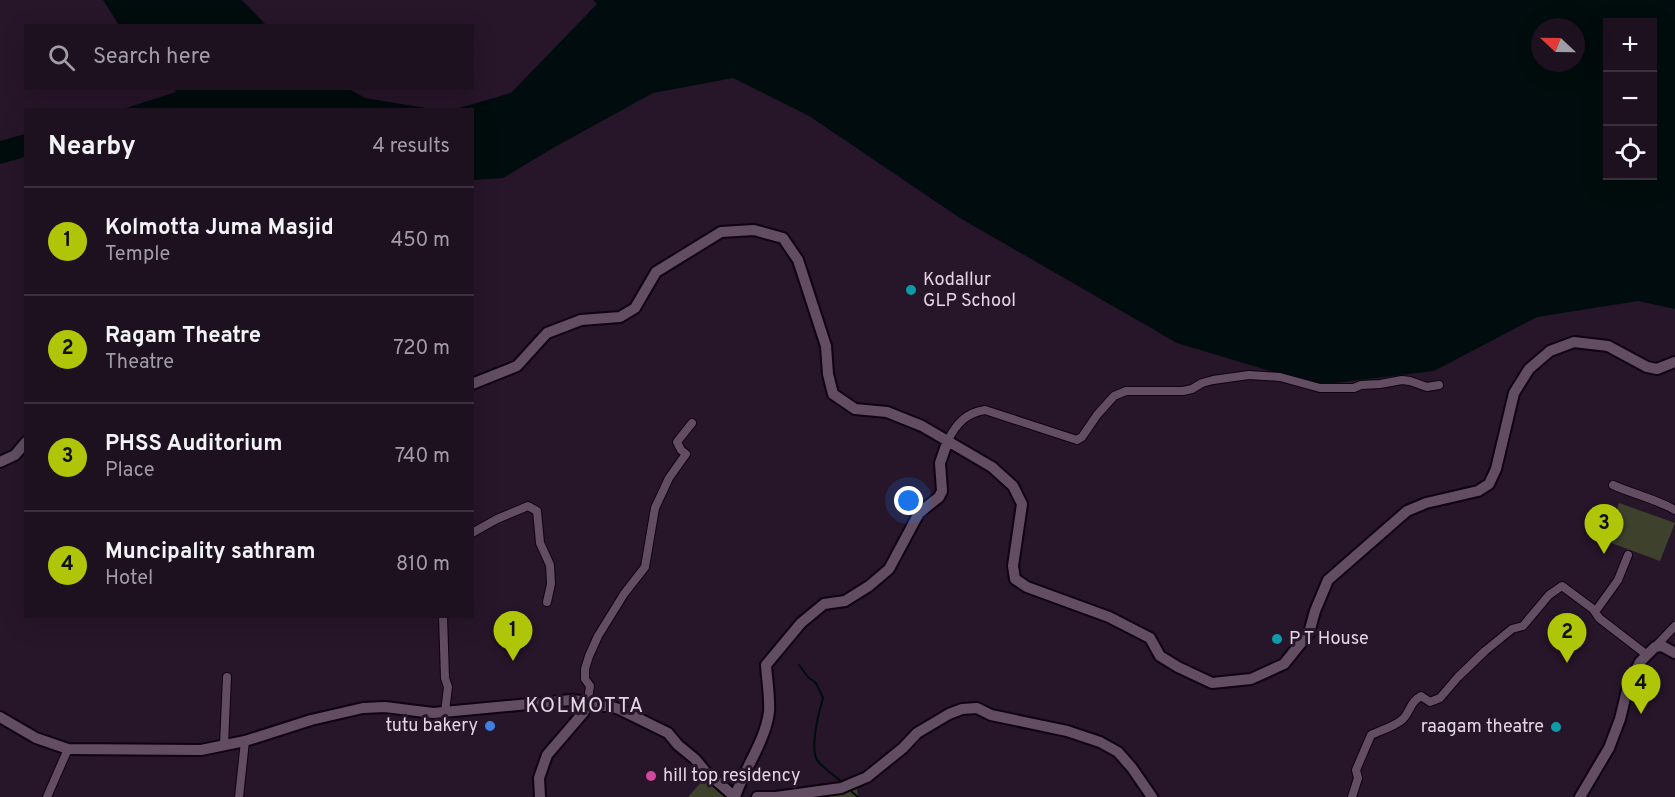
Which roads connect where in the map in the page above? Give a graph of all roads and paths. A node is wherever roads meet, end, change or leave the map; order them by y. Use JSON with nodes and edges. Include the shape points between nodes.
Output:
{"nodes":[{"id":1,"x":1675,"y":362,"type":"edge"},
{"id":2,"x":474,"y":383,"type":"edge"},
{"id":3,"x":1439,"y":385,"type":"dead end"},
{"id":4,"x":692,"y":423,"type":"dead end"},
{"id":5,"x":948,"y":440,"type":"junction"},
{"id":6,"x":24,"y":444,"type":"edge"},
{"id":7,"x":0,"y":462,"type":"edge"},
{"id":8,"x":1613,"y":485,"type":"dead end"},
{"id":9,"x":1675,"y":510,"type":"edge"},
{"id":10,"x":474,"y":532,"type":"edge"},
{"id":11,"x":1628,"y":555,"type":"dead end"},
{"id":12,"x":547,"y":602,"type":"dead end"},
{"id":13,"x":1595,"y":612,"type":"junction"},
{"id":14,"x":443,"y":618,"type":"edge"},
{"id":15,"x":1675,"y":626,"type":"edge"},
{"id":16,"x":1655,"y":647,"type":"junction"},
{"id":17,"x":1675,"y":653,"type":"edge"},
{"id":18,"x":1647,"y":655,"type":"junction"},
{"id":19,"x":226,"y":677,"type":"dead end"},
{"id":20,"x":587,"y":706,"type":"junction"},
{"id":21,"x":445,"y":712,"type":"junction"},
{"id":22,"x":0,"y":717,"type":"edge"},
{"id":23,"x":245,"y":741,"type":"junction"},
{"id":24,"x":224,"y":745,"type":"junction"},
{"id":25,"x":68,"y":749,"type":"junction"},
{"id":26,"x":47,"y":797,"type":"edge"},
{"id":27,"x":239,"y":797,"type":"edge"},
{"id":28,"x":543,"y":797,"type":"edge"},
{"id":29,"x":735,"y":797,"type":"edge"},
{"id":30,"x":757,"y":797,"type":"edge"},
{"id":31,"x":1152,"y":797,"type":"edge"},
{"id":32,"x":1352,"y":797,"type":"edge"},
{"id":33,"x":1580,"y":797,"type":"edge"}],
"edges":[{"from":1,"to":5,"type":"street","via":[[1657,369],[1608,346],[1574,342],[1550,351],[1529,369],[1514,393],[1489,484],[1478,491],[1407,511],[1328,580],[1309,633],[1284,664],[1251,679],[1212,683],[1160,656],[1150,638],[1015,579],[1013,566],[1022,504],[1013,486],[992,466]]},
{"from":2,"to":5,"type":"street","via":[[517,366],[547,333],[581,320],[620,317],[635,308],[656,272],[721,232],[754,230],[783,238],[798,261],[826,346],[833,394],[855,409],[887,412]]},
{"from":3,"to":5,"type":"street","via":[[1427,387],[1402,380],[1354,388],[1320,388],[1280,377],[1240,376],[1213,380],[1183,391],[1126,392],[1114,396],[1077,440],[985,410],[957,424]]},
{"from":4,"to":20,"type":"street","via":[[677,442],[686,454],[655,508],[645,567],[624,594],[589,656],[585,669],[590,686]]},
{"from":5,"to":29,"type":"street","via":[[940,463],[942,491],[919,513],[889,569],[845,601],[824,604],[801,623],[766,664],[769,712]]},
{"from":6,"to":7,"type":"street","via":[[15,455]]},
{"from":8,"to":9,"type":"street"},
{"from":10,"to":12,"type":"street","via":[[528,506],[537,510],[540,543],[549,565],[551,584]]},
{"from":11,"to":13,"type":"street","via":[[1618,580]]},
{"from":13,"to":18,"type":"street"},
{"from":13,"to":32,"type":"street","via":[[1562,586],[1549,595],[1523,626],[1512,629],[1485,651],[1440,698],[1430,702],[1421,696],[1413,701],[1405,717],[1371,735],[1356,770],[1358,778]]},
{"from":14,"to":21,"type":"street","via":[[448,687]]},
{"from":15,"to":16,"type":"street"},
{"from":16,"to":17,"type":"street"},
{"from":16,"to":18,"type":"street"},
{"from":18,"to":33,"type":"street","via":[[1628,686],[1609,748]]},
{"from":19,"to":24,"type":"street"},
{"from":20,"to":21,"type":"street","via":[[581,701],[553,700]]},
{"from":20,"to":28,"type":"street","via":[[548,755],[539,778]]},
{"from":20,"to":29,"type":"street","via":[[619,709],[668,733]]},
{"from":21,"to":23,"type":"street","via":[[363,708],[280,728]]},
{"from":22,"to":25,"type":"street","via":[[36,738]]},
{"from":23,"to":24,"type":"street"},
{"from":23,"to":27,"type":"street"},
{"from":24,"to":25,"type":"street","via":[[201,750]]},
{"from":25,"to":26,"type":"street"},
{"from":30,"to":31,"type":"street","via":[[841,788],[867,777],[916,733],[949,714],[977,708],[991,715],[1100,742],[1118,752]]}]}
